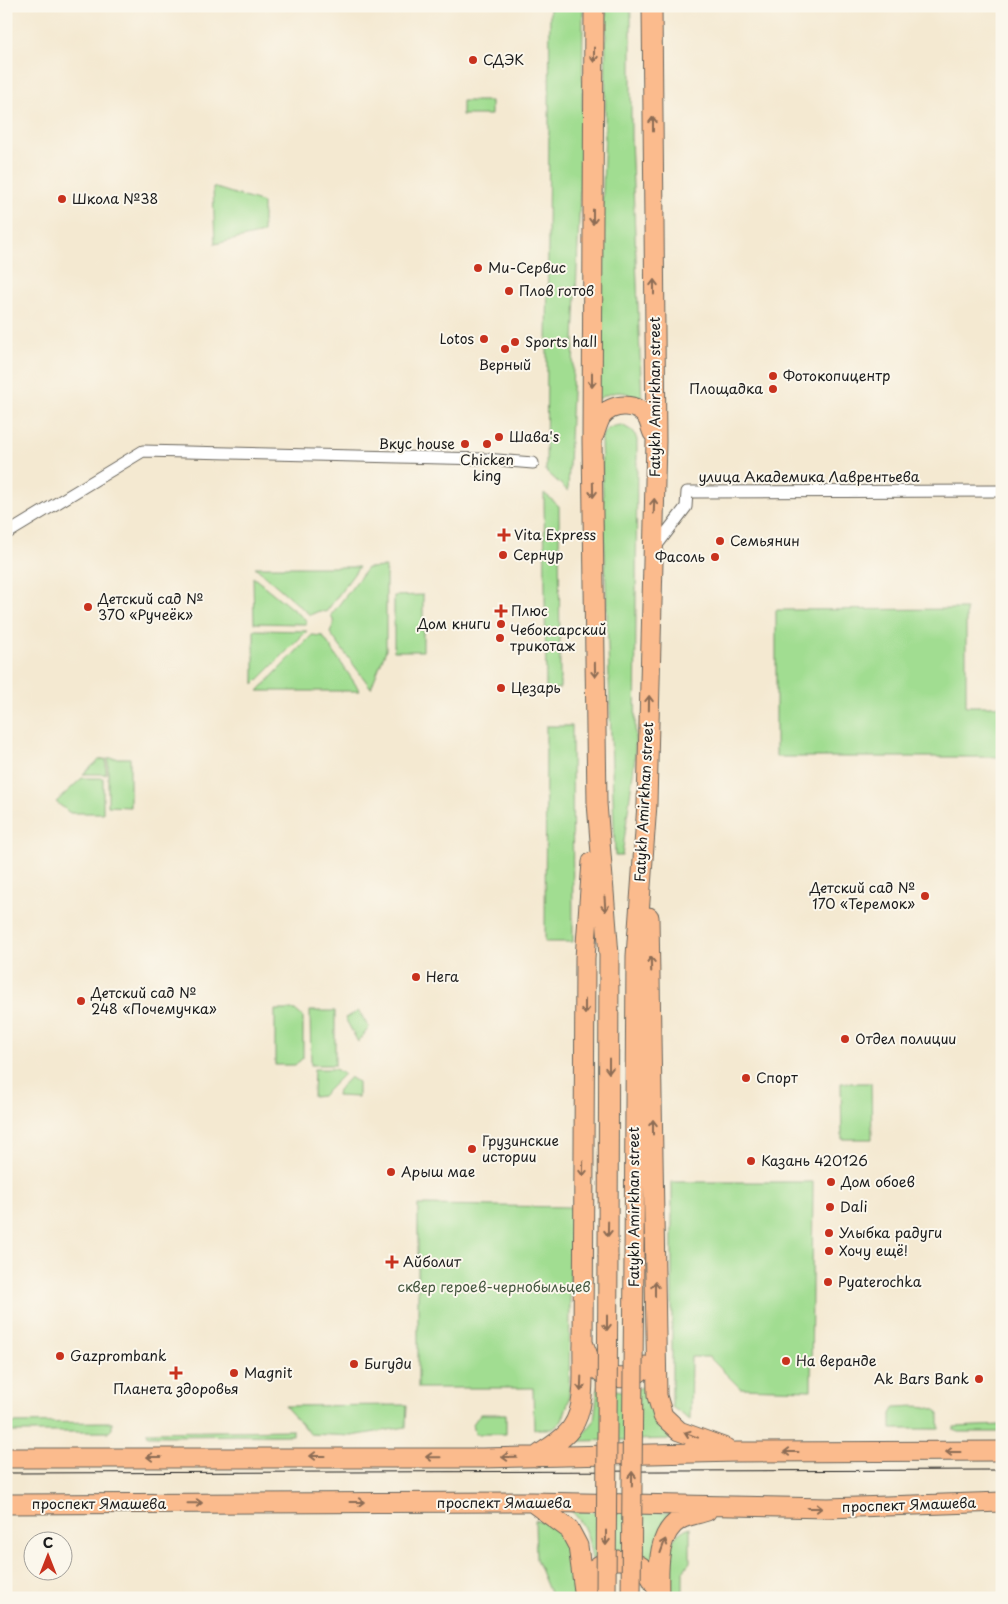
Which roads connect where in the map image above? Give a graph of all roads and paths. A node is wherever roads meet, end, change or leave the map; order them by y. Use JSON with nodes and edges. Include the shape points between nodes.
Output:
{"nodes":[{"id":1,"x":594,"y":6,"type":"edge"},
{"id":2,"x":652,"y":6,"type":"edge"},
{"id":3,"x":592,"y":441,"type":"junction"},
{"id":4,"x":656,"y":441,"type":"junction"},
{"id":5,"x":533,"y":463,"type":"dead end"},
{"id":6,"x":1002,"y":491,"type":"edge"},
{"id":7,"x":6,"y":534,"type":"edge"},
{"id":8,"x":653,"y":551,"type":"junction"},
{"id":9,"x":597,"y":803,"type":"junction"},
{"id":10,"x":647,"y":804,"type":"junction"},
{"id":11,"x":655,"y":1341,"type":"junction"},
{"id":12,"x":583,"y":1344,"type":"junction"},
{"id":13,"x":1002,"y":1451,"type":"edge"},
{"id":14,"x":737,"y":1452,"type":"junction"},
{"id":15,"x":536,"y":1457,"type":"junction"},
{"id":16,"x":6,"y":1458,"type":"edge"},
{"id":17,"x":532,"y":1502,"type":"junction"},
{"id":18,"x":1002,"y":1502,"type":"edge"},
{"id":19,"x":6,"y":1504,"type":"edge"},
{"id":20,"x":723,"y":1506,"type":"junction"},
{"id":21,"x":585,"y":1595,"type":"edge"},
{"id":22,"x":659,"y":1596,"type":"edge"},
{"id":23,"x":606,"y":1598,"type":"edge"},
{"id":24,"x":631,"y":1598,"type":"edge"}],
"edges":[{"from":1,"to":3,"type":"main road","name":"Fatykh Amirkhan street","one_way":true},
{"from":4,"to":2,"type":"main road","name":"Fatykh Amirkhan street","one_way":true},
{"from":3,"to":4,"type":"main road","via":[[600,418],[615,407],[624,406],[633,407],[648,418]]},
{"from":3,"to":9,"type":"main road","name":"Fatykh Amirkhan street","one_way":true},
{"from":8,"to":4,"type":"main road","name":"Fatykh Amirkhan street","one_way":true},
{"from":5,"to":7,"type":"street","via":[[524,460],[143,452]]},
{"from":6,"to":8,"type":"street","name":"улица Академика Лаврентьева","via":[[687,492],[686,507]]},
{"from":10,"to":8,"type":"main road","name":"Fatykh Amirkhan street","one_way":true},
{"from":9,"to":12,"type":"main road","one_way":true,"via":[[585,958]]},
{"from":9,"to":23,"type":"main road","name":"Fatykh Amirkhan street","one_way":true,"bridge":true,"via":[[609,955]]},
{"from":11,"to":10,"type":"main road","one_way":true,"via":[[653,1037]]},
{"from":24,"to":10,"type":"main road","name":"Fatykh Amirkhan street","one_way":true,"bridge":true,"via":[[636,956]]},
{"from":11,"to":12,"type":"main road","via":[[649,1361],[629,1378],[615,1378],[598,1370]]},
{"from":14,"to":11,"type":"main road","one_way":true,"via":[[679,1431],[663,1416],[657,1396]]},
{"from":12,"to":15,"type":"main road","one_way":true,"via":[[578,1417],[572,1429]]},
{"from":13,"to":14,"type":"main road","one_way":true},
{"from":14,"to":15,"type":"main road"},
{"from":15,"to":16,"type":"main road","one_way":true},
{"from":19,"to":17,"type":"main road","name":"проспект Ямашева","one_way":true},
{"from":17,"to":20,"type":"main road","name":"проспект Ямашева"},
{"from":17,"to":21,"type":"main road","via":[[569,1529],[578,1546]]},
{"from":20,"to":18,"type":"main road","name":"проспект Ямашева","one_way":true,"via":[[828,1508]]},
{"from":22,"to":20,"type":"main road","one_way":true,"via":[[659,1557],[668,1532],[680,1519]]},
{"from":21,"to":22,"type":"main road","via":[[591,1573],[600,1564],[616,1560],[640,1564],[649,1573]]}]}
